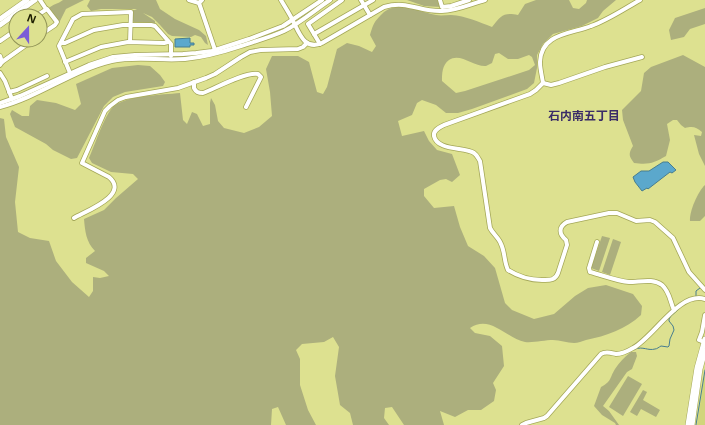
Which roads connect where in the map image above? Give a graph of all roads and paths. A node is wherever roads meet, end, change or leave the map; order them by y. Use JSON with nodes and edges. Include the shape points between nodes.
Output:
{"nodes":[{"id":1,"x":35,"y":0,"type":"edge"},
{"id":2,"x":189,"y":0,"type":"edge"},
{"id":3,"x":281,"y":0,"type":"edge"},
{"id":4,"x":322,"y":0,"type":"edge"},
{"id":5,"x":330,"y":0,"type":"edge"},
{"id":6,"x":342,"y":0,"type":"edge"},
{"id":7,"x":361,"y":0,"type":"edge"},
{"id":8,"x":373,"y":0,"type":"edge"},
{"id":9,"x":440,"y":0,"type":"edge"},
{"id":10,"x":469,"y":0,"type":"edge"},
{"id":11,"x":485,"y":0,"type":"edge"},
{"id":12,"x":640,"y":0,"type":"edge"},
{"id":13,"x":24,"y":1,"type":"edge"},
{"id":14,"x":200,"y":1,"type":"edge"},
{"id":15,"x":458,"y":2,"type":"edge"},
{"id":16,"x":364,"y":5,"type":"junction"},
{"id":17,"x":48,"y":10,"type":"edge"},
{"id":18,"x":370,"y":15,"type":"junction"},
{"id":19,"x":0,"y":19,"type":"edge"},
{"id":20,"x":294,"y":22,"type":"junction"},
{"id":21,"x":0,"y":24,"type":"edge"},
{"id":22,"x":131,"y":25,"type":"junction"},
{"id":23,"x":48,"y":29,"type":"edge"},
{"id":24,"x":314,"y":34,"type":"junction"},
{"id":25,"x":130,"y":42,"type":"junction"},
{"id":26,"x":168,"y":42,"type":"junction"},
{"id":27,"x":60,"y":43,"type":"junction"},
{"id":28,"x":307,"y":43,"type":"junction"},
{"id":29,"x":320,"y":44,"type":"junction"},
{"id":30,"x":22,"y":48,"type":"edge"},
{"id":31,"x":215,"y":50,"type":"junction"},
{"id":32,"x":0,"y":56,"type":"edge"},
{"id":33,"x":171,"y":57,"type":"junction"},
{"id":34,"x":642,"y":57,"type":"dead end"},
{"id":35,"x":65,"y":62,"type":"junction"},
{"id":36,"x":1,"y":64,"type":"edge"},
{"id":37,"x":0,"y":73,"type":"edge"},
{"id":38,"x":70,"y":73,"type":"junction"},
{"id":39,"x":47,"y":76,"type":"dead end"},
{"id":40,"x":194,"y":82,"type":"junction"},
{"id":41,"x":543,"y":83,"type":"junction"},
{"id":42,"x":9,"y":92,"type":"junction"},
{"id":43,"x":12,"y":99,"type":"junction"},
{"id":44,"x":0,"y":103,"type":"edge"},
{"id":45,"x":0,"y":107,"type":"edge"},
{"id":46,"x":246,"y":107,"type":"dead end"},
{"id":47,"x":74,"y":218,"type":"dead end"},
{"id":48,"x":597,"y":242,"type":"dead end"},
{"id":49,"x":705,"y":290,"type":"edge"},
{"id":50,"x":705,"y":299,"type":"edge"},
{"id":51,"x":674,"y":310,"type":"junction"},
{"id":52,"x":705,"y":315,"type":"edge"},
{"id":53,"x":704,"y":341,"type":"edge"},
{"id":54,"x":705,"y":351,"type":"edge"},
{"id":55,"x":522,"y":425,"type":"edge"},
{"id":56,"x":688,"y":425,"type":"edge"},
{"id":57,"x":692,"y":425,"type":"edge"}],
"edges":[{"from":1,"to":21,"type":"main road"},
{"from":2,"to":14,"type":"street"},
{"from":3,"to":20,"type":"street"},
{"from":4,"to":20,"type":"street"},
{"from":5,"to":20,"type":"street"},
{"from":6,"to":24,"type":"street","via":[[308,24]]},
{"from":7,"to":16,"type":"street"},
{"from":8,"to":16,"type":"street"},
{"from":9,"to":15,"type":"street","via":[[442,7]]},
{"from":10,"to":15,"type":"street"},
{"from":11,"to":18,"type":"street","via":[[443,11],[430,10],[409,3],[396,3]]},
{"from":12,"to":41,"type":"street","via":[[597,24],[551,40],[540,58]]},
{"from":13,"to":19,"type":"main road"},
{"from":14,"to":31,"type":"street"},
{"from":16,"to":18,"type":"street"},
{"from":16,"to":24,"type":"street"},
{"from":17,"to":23,"type":"street","via":[[56,22]]},
{"from":18,"to":29,"type":"street"},
{"from":20,"to":28,"type":"street"},
{"from":20,"to":31,"type":"street"},
{"from":20,"to":33,"type":"street","via":[[284,31],[211,55],[196,58]]},
{"from":22,"to":25,"type":"street"},
{"from":22,"to":26,"type":"street","via":[[153,25]]},
{"from":22,"to":27,"type":"street","via":[[94,31]]},
{"from":22,"to":27,"type":"street","via":[[131,12],[82,14],[73,19]]},
{"from":24,"to":29,"type":"street"},
{"from":25,"to":26,"type":"street"},
{"from":25,"to":35,"type":"street","via":[[99,47]]},
{"from":26,"to":33,"type":"street","via":[[171,45]]},
{"from":27,"to":35,"type":"street"},
{"from":28,"to":29,"type":"street"},
{"from":28,"to":40,"type":"street","via":[[298,49],[250,52],[215,74]]},
{"from":30,"to":36,"type":"street"},
{"from":31,"to":33,"type":"street"},
{"from":32,"to":36,"type":"street"},
{"from":33,"to":38,"type":"street","via":[[113,57]]},
{"from":33,"to":45,"type":"street","via":[[124,59],[106,63]]},
{"from":34,"to":41,"type":"street","via":[[559,83]]},
{"from":35,"to":38,"type":"street"},
{"from":37,"to":42,"type":"street"},
{"from":38,"to":43,"type":"street"},
{"from":39,"to":42,"type":"street"},
{"from":40,"to":46,"type":"street","via":[[196,91],[203,93],[237,78],[258,74],[261,77]]},
{"from":40,"to":47,"type":"street","via":[[178,88],[126,97],[110,106],[82,163],[109,177],[115,186],[114,191],[112,196],[102,203]]},
{"from":41,"to":49,"type":"street","via":[[530,94],[444,125],[434,133],[436,141],[440,144],[472,152],[480,161],[490,228],[502,246],[508,270],[531,280],[551,280],[557,276],[567,245],[560,230],[563,225],[567,222],[617,213],[636,221],[655,222],[673,238],[689,272]]},
{"from":42,"to":43,"type":"street"},
{"from":43,"to":44,"type":"street"},
{"from":48,"to":51,"type":"street","via":[[590,272],[626,282],[651,281],[660,284],[669,295]]},
{"from":50,"to":51,"type":"street","via":[[687,301]]},
{"from":51,"to":55,"type":"street","via":[[636,346],[622,353],[601,354],[547,416]]},
{"from":52,"to":53,"type":"street","via":[[700,340]]},
{"from":53,"to":56,"type":"main road"},
{"from":54,"to":57,"type":"main road"}]}
